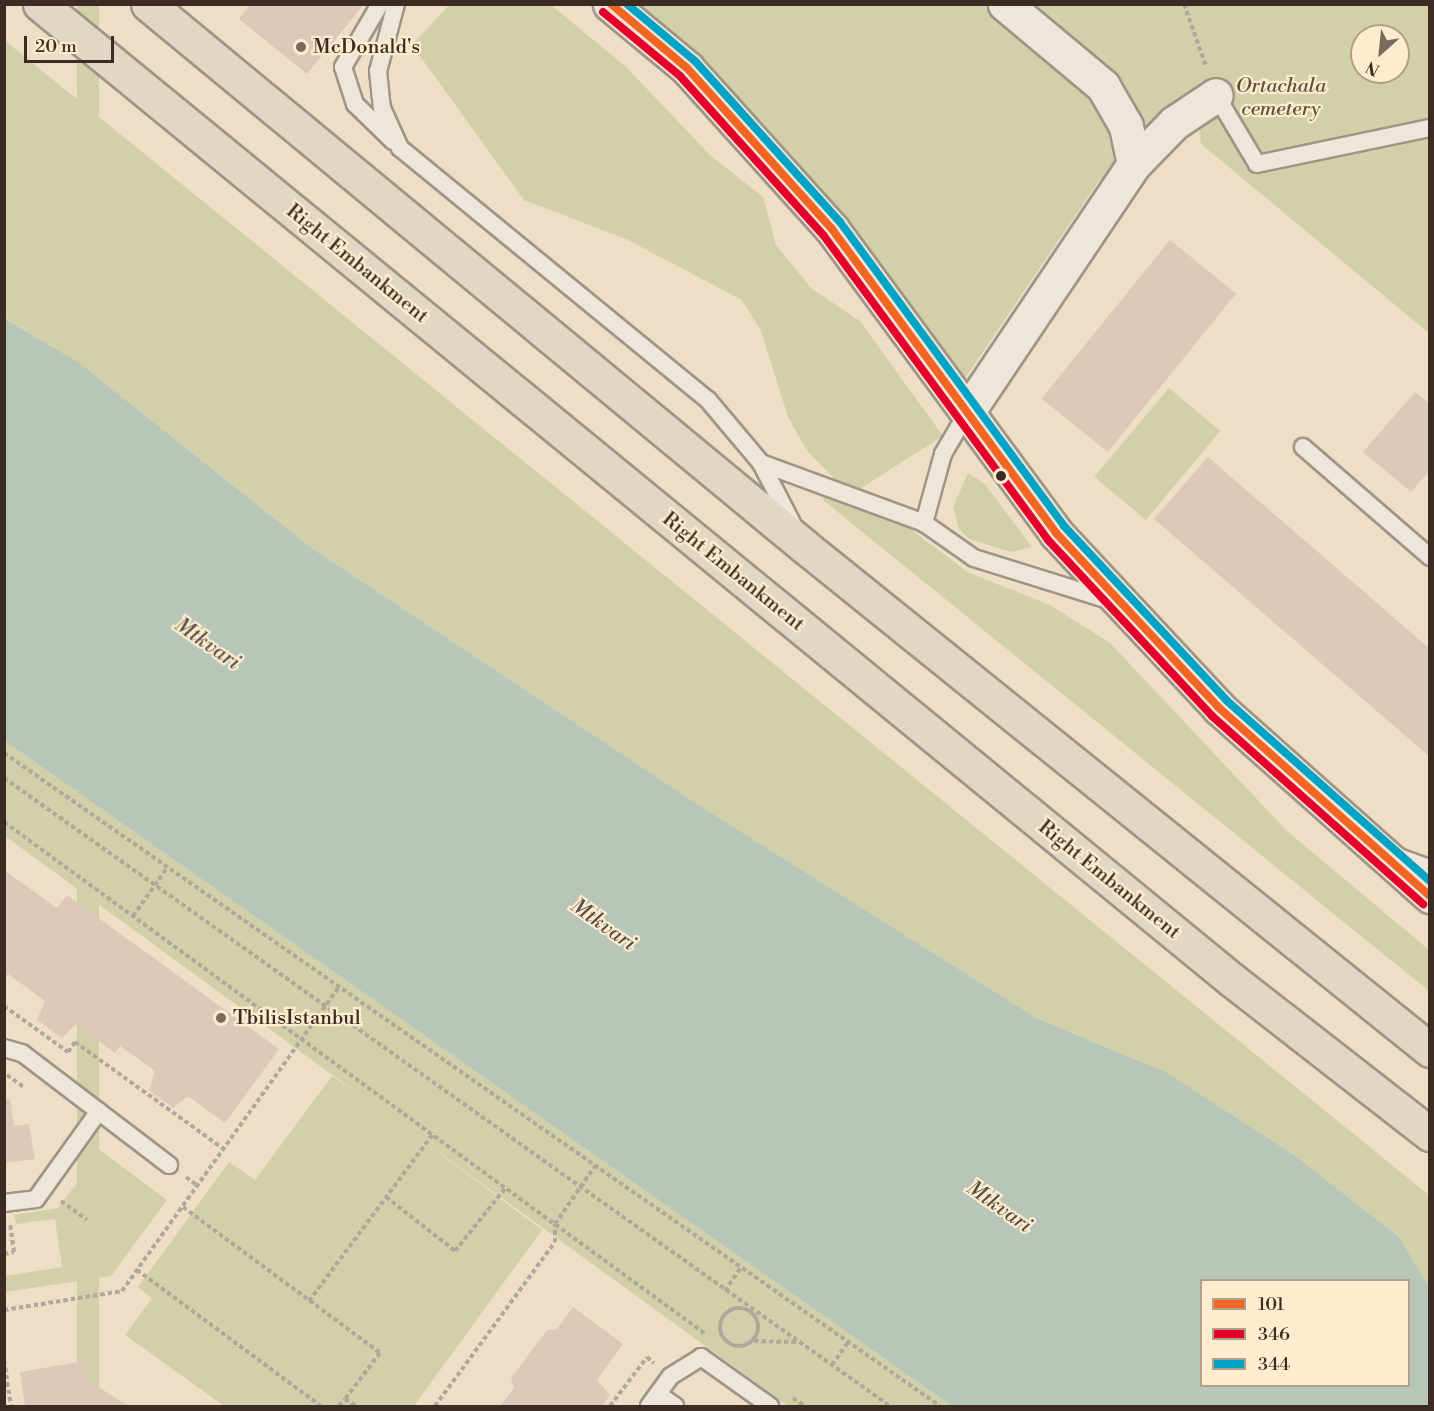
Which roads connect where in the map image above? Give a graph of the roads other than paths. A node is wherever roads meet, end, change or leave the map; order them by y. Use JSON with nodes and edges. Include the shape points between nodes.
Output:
{"nodes":[{"id":1,"x":40,"y":4,"type":"edge"},
{"id":2,"x":148,"y":4,"type":"edge"},
{"id":3,"x":380,"y":4,"type":"edge"},
{"id":4,"x":396,"y":4,"type":"edge"},
{"id":5,"x":610,"y":4,"type":"edge"},
{"id":6,"x":1005,"y":4,"type":"edge"},
{"id":7,"x":1216,"y":95,"type":"joint"},
{"id":8,"x":1430,"y":128,"type":"edge"},
{"id":9,"x":400,"y":148,"type":"junction"},
{"id":10,"x":1134,"y":164,"type":"junction"},
{"id":11,"x":968,"y":411,"type":"junction"},
{"id":12,"x":1303,"y":447,"type":"dead end"},
{"id":13,"x":761,"y":463,"type":"junction"},
{"id":14,"x":924,"y":523,"type":"junction"},
{"id":15,"x":804,"y":546,"type":"junction"},
{"id":16,"x":1430,"y":557,"type":"edge"},
{"id":17,"x":1122,"y":604,"type":"junction"},
{"id":18,"x":1370,"y":846,"type":"junction"},
{"id":19,"x":1430,"y":868,"type":"edge"},
{"id":20,"x":1430,"y":896,"type":"edge"},
{"id":21,"x":4,"y":1048,"type":"edge"},
{"id":22,"x":1430,"y":1050,"type":"edge"},
{"id":23,"x":99,"y":1111,"type":"junction"},
{"id":24,"x":1430,"y":1134,"type":"edge"},
{"id":25,"x":169,"y":1165,"type":"dead end"},
{"id":26,"x":6,"y":1203,"type":"edge"},
{"id":27,"x":653,"y":1400,"type":"edge"},
{"id":28,"x":675,"y":1407,"type":"edge"},
{"id":29,"x":770,"y":1407,"type":"edge"}],
"edges":[{"from":1,"to":24,"type":"highway","name":"Right Embankment","via":[[1232,980]]},
{"from":2,"to":15,"type":"highway"},
{"from":3,"to":9,"type":"lane","via":[[343,67],[356,104]]},
{"from":4,"to":9,"type":"lane","via":[[378,71],[382,108]]},
{"from":5,"to":11,"type":"street","via":[[687,68],[824,220]]},
{"from":6,"to":10,"type":"street","via":[[1103,86],[1126,126]]},
{"from":7,"to":8,"type":"lane","via":[[1257,164]]},
{"from":7,"to":10,"type":"street","via":[[1174,123]]},
{"from":9,"to":13,"type":"lane","via":[[708,400]]},
{"from":10,"to":11,"type":"street"},
{"from":11,"to":14,"type":"lane","via":[[939,464]]},
{"from":11,"to":17,"type":"street","via":[[1056,533]]},
{"from":12,"to":16,"type":"lane"},
{"from":13,"to":14,"type":"lane"},
{"from":13,"to":15,"type":"lane"},
{"from":14,"to":17,"type":"lane","via":[[974,558]]},
{"from":15,"to":22,"type":"highway"},
{"from":17,"to":18,"type":"street","via":[[1219,708]]},
{"from":18,"to":19,"type":"lane"},
{"from":18,"to":20,"type":"street"},
{"from":21,"to":23,"type":"lane","via":[[22,1053]]},
{"from":23,"to":25,"type":"lane"},
{"from":23,"to":26,"type":"lane","via":[[36,1199]]},
{"from":27,"to":28,"type":"lane"},
{"from":27,"to":29,"type":"lane","via":[[671,1376],[701,1357]]}]}
